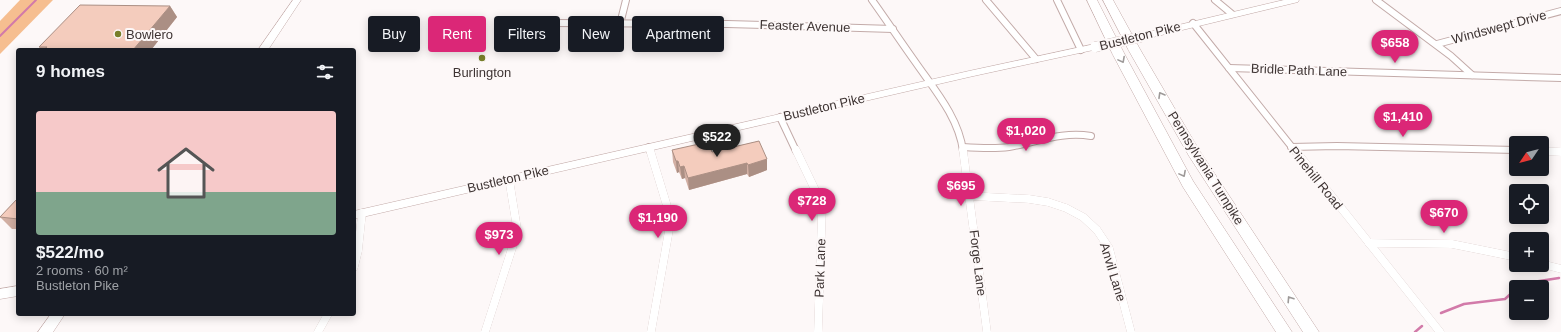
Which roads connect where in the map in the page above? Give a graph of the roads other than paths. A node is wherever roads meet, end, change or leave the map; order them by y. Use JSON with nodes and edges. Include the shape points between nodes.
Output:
{"nodes":[{"id":1,"x":297,"y":0,"type":"edge"},
{"id":2,"x":626,"y":0,"type":"edge"},
{"id":3,"x":872,"y":0,"type":"edge"},
{"id":4,"x":986,"y":0,"type":"edge"},
{"id":5,"x":1057,"y":0,"type":"edge"},
{"id":6,"x":1092,"y":0,"type":"edge"},
{"id":7,"x":1108,"y":0,"type":"edge"},
{"id":8,"x":1215,"y":0,"type":"edge"},
{"id":9,"x":1295,"y":0,"type":"edge"},
{"id":10,"x":1376,"y":0,"type":"edge"},
{"id":11,"x":1561,"y":11,"type":"edge"},
{"id":12,"x":1232,"y":14,"type":"junction"},
{"id":13,"x":622,"y":16,"type":"edge"},
{"id":14,"x":1193,"y":23,"type":"junction"},
{"id":15,"x":624,"y":24,"type":"edge"},
{"id":16,"x":893,"y":29,"type":"junction"},
{"id":17,"x":1437,"y":44,"type":"junction"},
{"id":18,"x":264,"y":48,"type":"edge"},
{"id":19,"x":1081,"y":50,"type":"junction"},
{"id":20,"x":1036,"y":59,"type":"junction"},
{"id":21,"x":1229,"y":68,"type":"junction"},
{"id":22,"x":1472,"y":75,"type":"junction"},
{"id":23,"x":1561,"y":78,"type":"edge"},
{"id":24,"x":930,"y":83,"type":"junction"},
{"id":25,"x":780,"y":117,"type":"junction"},
{"id":26,"x":1091,"y":136,"type":"dead end"},
{"id":27,"x":649,"y":147,"type":"junction"},
{"id":28,"x":1291,"y":147,"type":"junction"},
{"id":29,"x":963,"y":148,"type":"junction"},
{"id":30,"x":1509,"y":150,"type":"edge"},
{"id":31,"x":1549,"y":151,"type":"edge"},
{"id":32,"x":1561,"y":152,"type":"edge"},
{"id":33,"x":509,"y":179,"type":"junction"},
{"id":34,"x":969,"y":196,"type":"junction"},
{"id":35,"x":358,"y":214,"type":"edge"},
{"id":36,"x":1369,"y":243,"type":"junction"},
{"id":37,"x":1509,"y":256,"type":"edge"},
{"id":38,"x":356,"y":259,"type":"edge"},
{"id":39,"x":1549,"y":266,"type":"edge"},
{"id":40,"x":1561,"y":269,"type":"edge"},
{"id":41,"x":16,"y":290,"type":"edge"},
{"id":42,"x":0,"y":294,"type":"edge"},
{"id":43,"x":51,"y":316,"type":"edge"},
{"id":44,"x":57,"y":316,"type":"edge"},
{"id":45,"x":64,"y":316,"type":"edge"},
{"id":46,"x":327,"y":316,"type":"edge"},
{"id":47,"x":46,"y":330,"type":"edge"},
{"id":48,"x":318,"y":332,"type":"edge"},
{"id":49,"x":485,"y":332,"type":"edge"},
{"id":50,"x":651,"y":332,"type":"edge"},
{"id":51,"x":818,"y":332,"type":"edge"},
{"id":52,"x":987,"y":332,"type":"edge"},
{"id":53,"x":1131,"y":332,"type":"edge"},
{"id":54,"x":1284,"y":332,"type":"edge"},
{"id":55,"x":1312,"y":332,"type":"edge"},
{"id":56,"x":1440,"y":332,"type":"edge"}],
"edges":[{"from":1,"to":18,"type":"main road"},
{"from":2,"to":13,"type":"street"},
{"from":3,"to":16,"type":"street","name":"Forge Lane"},
{"from":4,"to":20,"type":"street"},
{"from":5,"to":19,"type":"street"},
{"from":6,"to":54,"type":"highway","name":"Pennsylvania Turnpike","one_way":true,"via":[[1188,184]]},
{"from":55,"to":7,"type":"highway","name":"Pennsylvania Turnpike","one_way":true,"via":[[1194,153]]},
{"from":8,"to":12,"type":"street"},
{"from":9,"to":12,"type":"main road","name":"Bustleton Pike"},
{"from":10,"to":17,"type":"street"},
{"from":11,"to":17,"type":"street","name":"Windswept Drive"},
{"from":12,"to":14,"type":"main road","name":"Bustleton Pike"},
{"from":14,"to":19,"type":"main road","name":"Bustleton Pike","bridge":true},
{"from":14,"to":21,"type":"street","name":"Pinehill Road"},
{"from":15,"to":16,"type":"street","name":"Feaster Avenue"},
{"from":16,"to":24,"type":"street","name":"Forge Lane"},
{"from":17,"to":22,"type":"street"},
{"from":19,"to":20,"type":"main road","name":"Bustleton Pike"},
{"from":20,"to":24,"type":"main road","name":"Bustleton Pike"},
{"from":21,"to":22,"type":"street","name":"Bridle Path Lane"},
{"from":21,"to":28,"type":"street","name":"Pinehill Road"},
{"from":22,"to":23,"type":"street","name":"Bridle Path Lane"},
{"from":24,"to":25,"type":"main road","name":"Bustleton Pike"},
{"from":24,"to":29,"type":"street","name":"Forge Lane","via":[[958,127]]},
{"from":25,"to":27,"type":"main road","name":"Bustleton Pike"},
{"from":25,"to":51,"type":"street","name":"Park Lane","via":[[819,198],[822,210]]},
{"from":26,"to":29,"type":"street","via":[[1063,134],[1010,147]]},
{"from":27,"to":33,"type":"main road","name":"Bustleton Pike"},
{"from":27,"to":50,"type":"street","via":[[671,219]]},
{"from":28,"to":30,"type":"street"},
{"from":28,"to":36,"type":"street","name":"Pinehill Road"},
{"from":29,"to":34,"type":"street","name":"Forge Lane"},
{"from":31,"to":32,"type":"street"},
{"from":33,"to":35,"type":"main road","name":"Bustleton Pike"},
{"from":33,"to":49,"type":"street","via":[[516,236]]},
{"from":34,"to":52,"type":"street","name":"Forge Lane"},
{"from":34,"to":53,"type":"street","name":"Anvil Lane","via":[[1045,201],[1068,208],[1091,223],[1109,248]]},
{"from":35,"to":38,"type":"street"},
{"from":36,"to":37,"type":"street","via":[[1452,244]]},
{"from":36,"to":56,"type":"street","name":"Pinehill Road"},
{"from":39,"to":40,"type":"street"},
{"from":41,"to":42,"type":"main road"},
{"from":43,"to":47,"type":"main road"},
{"from":44,"to":47,"type":"main road"},
{"from":45,"to":47,"type":"main road"},
{"from":46,"to":48,"type":"street"}]}
